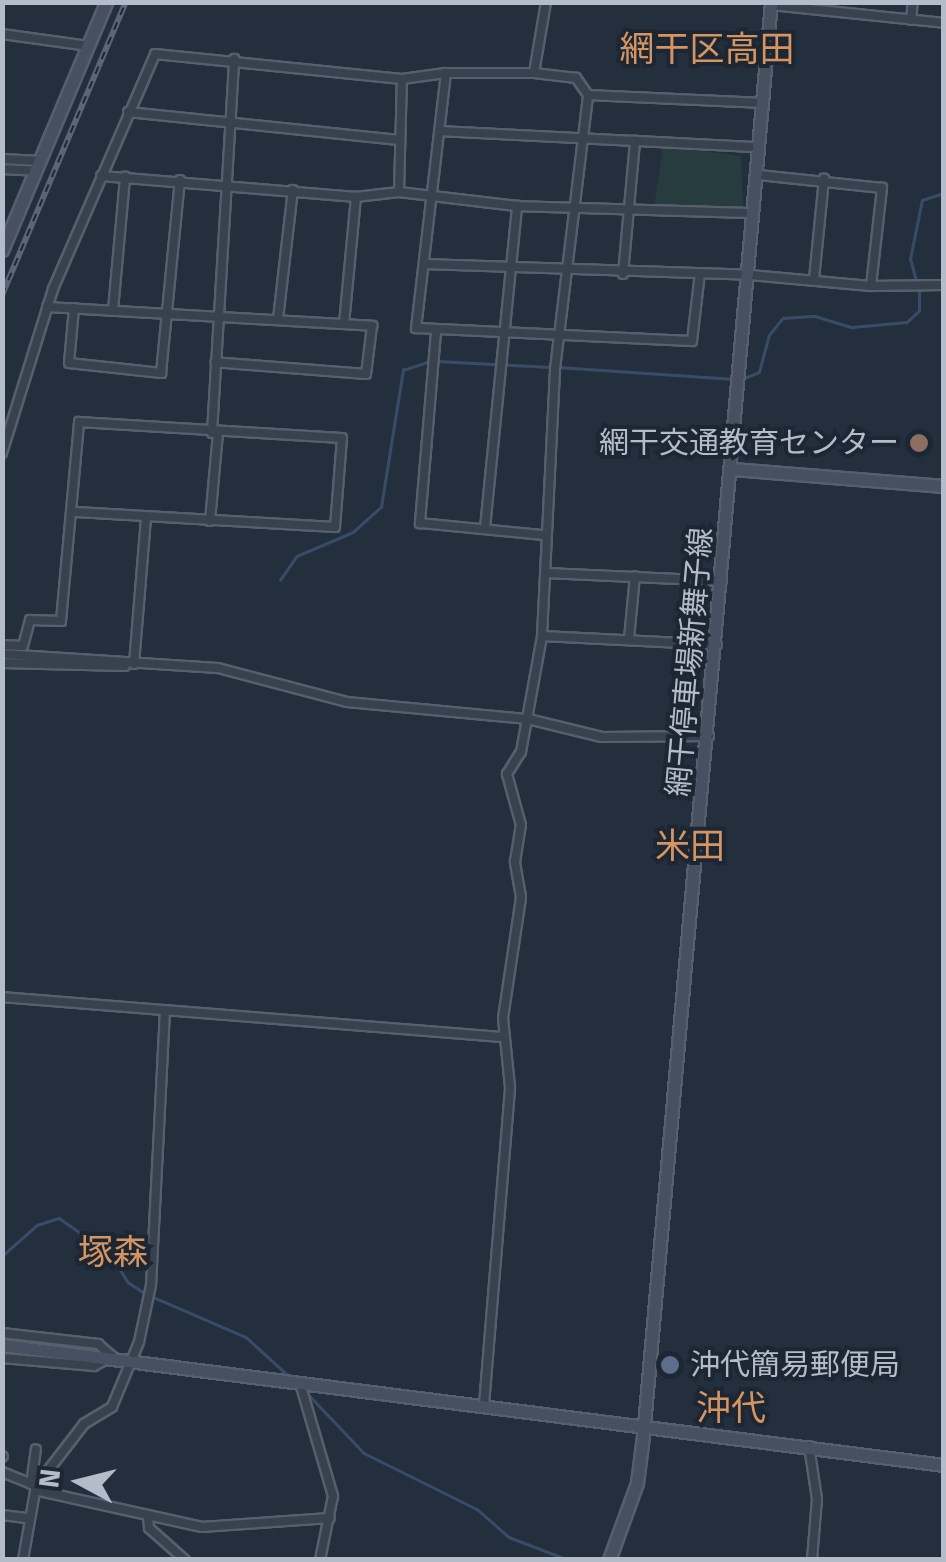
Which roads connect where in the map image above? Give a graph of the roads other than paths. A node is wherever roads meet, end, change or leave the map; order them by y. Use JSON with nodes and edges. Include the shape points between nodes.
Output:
{"nodes":[{"id":1,"x":106,"y":2,"type":"edge"},
{"id":2,"x":546,"y":2,"type":"edge"},
{"id":3,"x":913,"y":2,"type":"edge"},
{"id":4,"x":771,"y":4,"type":"edge"},
{"id":5,"x":912,"y":20,"type":"junction"},
{"id":6,"x":944,"y":23,"type":"edge"},
{"id":7,"x":2,"y":34,"type":"edge"},
{"id":8,"x":88,"y":46,"type":"junction"},
{"id":9,"x":234,"y":59,"type":"junction"},
{"id":10,"x":446,"y":73,"type":"junction"},
{"id":11,"x":534,"y":73,"type":"junction"},
{"id":12,"x":402,"y":79,"type":"junction"},
{"id":13,"x":588,"y":95,"type":"junction"},
{"id":14,"x":764,"y":103,"type":"junction"},
{"id":15,"x":128,"y":112,"type":"junction"},
{"id":16,"x":228,"y":122,"type":"junction"},
{"id":17,"x":439,"y":131,"type":"junction"},
{"id":18,"x":581,"y":139,"type":"junction"},
{"id":19,"x":397,"y":140,"type":"junction"},
{"id":20,"x":635,"y":141,"type":"junction"},
{"id":21,"x":761,"y":147,"type":"junction"},
{"id":22,"x":2,"y":158,"type":"edge"},
{"id":23,"x":38,"y":166,"type":"junction"},
{"id":24,"x":2,"y":169,"type":"edge"},
{"id":25,"x":758,"y":175,"type":"junction"},
{"id":26,"x":101,"y":176,"type":"junction"},
{"id":27,"x":125,"y":177,"type":"junction"},
{"id":28,"x":824,"y":178,"type":"junction"},
{"id":29,"x":180,"y":180,"type":"junction"},
{"id":30,"x":227,"y":182,"type":"junction"},
{"id":31,"x":294,"y":190,"type":"junction"},
{"id":32,"x":399,"y":192,"type":"junction"},
{"id":33,"x":356,"y":198,"type":"junction"},
{"id":34,"x":431,"y":198,"type":"junction"},
{"id":35,"x":518,"y":206,"type":"junction"},
{"id":36,"x":574,"y":208,"type":"junction"},
{"id":37,"x":629,"y":210,"type":"junction"},
{"id":38,"x":754,"y":213,"type":"junction"},
{"id":39,"x":2,"y":250,"type":"edge"},
{"id":40,"x":424,"y":264,"type":"junction"},
{"id":41,"x":511,"y":270,"type":"junction"},
{"id":42,"x":568,"y":274,"type":"junction"},
{"id":43,"x":623,"y":274,"type":"junction"},
{"id":44,"x":700,"y":274,"type":"junction"},
{"id":45,"x":750,"y":275,"type":"junction"},
{"id":46,"x":814,"y":280,"type":"junction"},
{"id":47,"x":944,"y":285,"type":"edge"},
{"id":48,"x":871,"y":286,"type":"junction"},
{"id":49,"x":47,"y":307,"type":"junction"},
{"id":50,"x":74,"y":308,"type":"junction"},
{"id":51,"x":113,"y":310,"type":"junction"},
{"id":52,"x":168,"y":313,"type":"junction"},
{"id":53,"x":218,"y":316,"type":"junction"},
{"id":54,"x":278,"y":320,"type":"junction"},
{"id":55,"x":344,"y":324,"type":"junction"},
{"id":56,"x":436,"y":332,"type":"junction"},
{"id":57,"x":502,"y":335,"type":"junction"},
{"id":58,"x":559,"y":335,"type":"junction"},
{"id":59,"x":216,"y":362,"type":"junction"},
{"id":60,"x":215,"y":433,"type":"junction"},
{"id":61,"x":2,"y":453,"type":"edge"},
{"id":62,"x":732,"y":469,"type":"junction"},
{"id":63,"x":944,"y":486,"type":"edge"},
{"id":64,"x":71,"y":512,"type":"junction"},
{"id":65,"x":146,"y":519,"type":"junction"},
{"id":66,"x":210,"y":521,"type":"junction"},
{"id":67,"x":485,"y":528,"type":"junction"},
{"id":68,"x":542,"y":535,"type":"junction"},
{"id":69,"x":546,"y":573,"type":"junction"},
{"id":70,"x":635,"y":576,"type":"junction"},
{"id":71,"x":723,"y":582,"type":"junction"},
{"id":72,"x":2,"y":634,"type":"edge"},
{"id":73,"x":542,"y":636,"type":"junction"},
{"id":74,"x":629,"y":640,"type":"junction"},
{"id":75,"x":717,"y":645,"type":"junction"},
{"id":76,"x":4,"y":648,"type":"edge"},
{"id":77,"x":2,"y":664,"type":"edge"},
{"id":78,"x":134,"y":664,"type":"junction"},
{"id":79,"x":528,"y":719,"type":"junction"},
{"id":80,"x":710,"y":736,"type":"junction"},
{"id":81,"x":2,"y":997,"type":"edge"},
{"id":82,"x":165,"y":1010,"type":"junction"},
{"id":83,"x":501,"y":1038,"type":"junction"},
{"id":84,"x":2,"y":1333,"type":"edge"},
{"id":85,"x":2,"y":1345,"type":"edge"},
{"id":86,"x":112,"y":1356,"type":"junction"},
{"id":87,"x":2,"y":1358,"type":"edge"},
{"id":88,"x":133,"y":1360,"type":"junction"},
{"id":89,"x":300,"y":1383,"type":"junction"},
{"id":90,"x":484,"y":1405,"type":"junction"},
{"id":91,"x":644,"y":1426,"type":"junction"},
{"id":92,"x":809,"y":1446,"type":"junction"},
{"id":93,"x":36,"y":1449,"type":"dead end"},
{"id":94,"x":944,"y":1465,"type":"edge"},
{"id":95,"x":2,"y":1472,"type":"edge"},
{"id":96,"x":34,"y":1487,"type":"junction"},
{"id":97,"x":2,"y":1515,"type":"edge"},
{"id":98,"x":148,"y":1516,"type":"junction"},
{"id":99,"x":28,"y":1518,"type":"junction"},
{"id":100,"x":330,"y":1518,"type":"junction"},
{"id":101,"x":23,"y":1560,"type":"edge"},
{"id":102,"x":186,"y":1560,"type":"edge"},
{"id":103,"x":320,"y":1560,"type":"edge"},
{"id":104,"x":609,"y":1560,"type":"edge"},
{"id":105,"x":812,"y":1560,"type":"edge"}],
"edges":[{"from":1,"to":8,"type":"main road"},
{"from":2,"to":11,"type":"street"},
{"from":3,"to":5,"type":"street"},
{"from":4,"to":5,"type":"street"},
{"from":4,"to":14,"type":"main road","name":"網干停車場新舞子線"},
{"from":5,"to":6,"type":"street"},
{"from":7,"to":8,"type":"street"},
{"from":8,"to":23,"type":"main road"},
{"from":9,"to":12,"type":"street"},
{"from":9,"to":15,"type":"street","via":[[155,54]]},
{"from":9,"to":16,"type":"street"},
{"from":10,"to":11,"type":"street"},
{"from":10,"to":12,"type":"street"},
{"from":10,"to":17,"type":"street"},
{"from":11,"to":13,"type":"street","via":[[576,78]]},
{"from":12,"to":19,"type":"street"},
{"from":13,"to":14,"type":"street"},
{"from":13,"to":18,"type":"street"},
{"from":14,"to":21,"type":"main road","name":"網干停車場新舞子線"},
{"from":15,"to":16,"type":"street"},
{"from":15,"to":26,"type":"street"},
{"from":16,"to":19,"type":"street"},
{"from":16,"to":30,"type":"street"},
{"from":17,"to":18,"type":"street"},
{"from":17,"to":34,"type":"street"},
{"from":18,"to":20,"type":"street"},
{"from":18,"to":36,"type":"street"},
{"from":19,"to":32,"type":"street"},
{"from":20,"to":21,"type":"street"},
{"from":20,"to":37,"type":"street"},
{"from":21,"to":25,"type":"main road","name":"網干停車場新舞子線"},
{"from":22,"to":23,"type":"street"},
{"from":23,"to":24,"type":"street"},
{"from":23,"to":39,"type":"main road"},
{"from":25,"to":28,"type":"street"},
{"from":25,"to":38,"type":"main road","name":"網干停車場新舞子線"},
{"from":26,"to":27,"type":"street"},
{"from":26,"to":49,"type":"street"},
{"from":27,"to":29,"type":"street"},
{"from":27,"to":51,"type":"street"},
{"from":28,"to":46,"type":"street"},
{"from":28,"to":48,"type":"street","via":[[882,188]]},
{"from":29,"to":30,"type":"street"},
{"from":29,"to":52,"type":"street"},
{"from":30,"to":31,"type":"street"},
{"from":30,"to":53,"type":"street"},
{"from":31,"to":33,"type":"street"},
{"from":31,"to":54,"type":"street"},
{"from":32,"to":33,"type":"street"},
{"from":32,"to":34,"type":"street"},
{"from":33,"to":55,"type":"street"},
{"from":34,"to":35,"type":"street"},
{"from":34,"to":40,"type":"street"},
{"from":35,"to":36,"type":"street"},
{"from":35,"to":41,"type":"street"},
{"from":36,"to":37,"type":"street"},
{"from":36,"to":42,"type":"street"},
{"from":37,"to":38,"type":"street"},
{"from":37,"to":43,"type":"street"},
{"from":38,"to":45,"type":"main road","name":"網干停車場新舞子線"},
{"from":40,"to":41,"type":"street"},
{"from":40,"to":56,"type":"street","via":[[416,328]]},
{"from":41,"to":42,"type":"street"},
{"from":41,"to":57,"type":"street"},
{"from":42,"to":43,"type":"street"},
{"from":42,"to":58,"type":"street"},
{"from":43,"to":44,"type":"street"},
{"from":44,"to":45,"type":"street"},
{"from":44,"to":58,"type":"street","via":[[692,341]]},
{"from":45,"to":46,"type":"street"},
{"from":45,"to":62,"type":"main road","name":"網干停車場新舞子線"},
{"from":46,"to":48,"type":"street"},
{"from":47,"to":48,"type":"street"},
{"from":49,"to":50,"type":"street"},
{"from":49,"to":61,"type":"street"},
{"from":50,"to":51,"type":"street"},
{"from":50,"to":52,"type":"street","via":[[68,363],[161,372]]},
{"from":51,"to":52,"type":"street"},
{"from":52,"to":53,"type":"street"},
{"from":53,"to":54,"type":"street"},
{"from":53,"to":59,"type":"street"},
{"from":54,"to":55,"type":"street"},
{"from":55,"to":59,"type":"street","via":[[372,326],[366,374]]},
{"from":56,"to":57,"type":"street"},
{"from":56,"to":67,"type":"street","via":[[420,523]]},
{"from":57,"to":58,"type":"street"},
{"from":57,"to":67,"type":"street"},
{"from":58,"to":68,"type":"street"},
{"from":59,"to":60,"type":"street"},
{"from":60,"to":64,"type":"street","via":[[79,422]]},
{"from":60,"to":66,"type":"street"},
{"from":60,"to":66,"type":"street","via":[[342,438],[335,527]]},
{"from":62,"to":63,"type":"main road"},
{"from":62,"to":71,"type":"main road","name":"網干停車場新舞子線"},
{"from":64,"to":65,"type":"street"},
{"from":64,"to":76,"type":"street","via":[[61,621],[30,620],[23,646]]},
{"from":65,"to":66,"type":"street"},
{"from":65,"to":78,"type":"street"},
{"from":67,"to":68,"type":"street"},
{"from":68,"to":69,"type":"street"},
{"from":69,"to":70,"type":"street"},
{"from":69,"to":73,"type":"street"},
{"from":70,"to":71,"type":"street"},
{"from":70,"to":74,"type":"street"},
{"from":71,"to":75,"type":"main road","name":"網干停車場新舞子線"},
{"from":72,"to":76,"type":"street"},
{"from":73,"to":74,"type":"street"},
{"from":73,"to":79,"type":"street"},
{"from":74,"to":75,"type":"street"},
{"from":75,"to":80,"type":"main road","name":"網干停車場新舞子線"},
{"from":76,"to":78,"type":"street"},
{"from":77,"to":78,"type":"street"},
{"from":78,"to":79,"type":"street","via":[[218,668],[347,702]]},
{"from":79,"to":80,"type":"street","via":[[602,737]]},
{"from":79,"to":83,"type":"street","via":[[507,774],[521,825],[515,862],[520,898]]},
{"from":80,"to":91,"type":"main road","name":"網干停車場新舞子線"},
{"from":81,"to":82,"type":"street"},
{"from":82,"to":83,"type":"street"},
{"from":82,"to":88,"type":"street","via":[[151,1285]]},
{"from":83,"to":90,"type":"street","via":[[510,1087]]},
{"from":84,"to":86,"type":"street","via":[[98,1344]]},
{"from":85,"to":86,"type":"main road"},
{"from":86,"to":87,"type":"street","via":[[94,1366]]},
{"from":86,"to":88,"type":"main road"},
{"from":88,"to":89,"type":"main road"},
{"from":88,"to":96,"type":"street","via":[[112,1407],[84,1424]]},
{"from":89,"to":90,"type":"main road"},
{"from":89,"to":100,"type":"street","via":[[333,1496]]},
{"from":90,"to":91,"type":"main road"},
{"from":91,"to":92,"type":"main road"},
{"from":91,"to":104,"type":"main road","name":"網干停車場新舞子線","via":[[636,1483]]},
{"from":92,"to":94,"type":"main road"},
{"from":92,"to":105,"type":"street","via":[[816,1499]]},
{"from":93,"to":96,"type":"street"},
{"from":95,"to":96,"type":"street"},
{"from":96,"to":98,"type":"street"},
{"from":96,"to":99,"type":"street"},
{"from":97,"to":99,"type":"street"},
{"from":98,"to":100,"type":"street","via":[[236,1528]]},
{"from":98,"to":102,"type":"street","via":[[149,1528]]},
{"from":99,"to":101,"type":"street"},
{"from":100,"to":103,"type":"street"}]}
